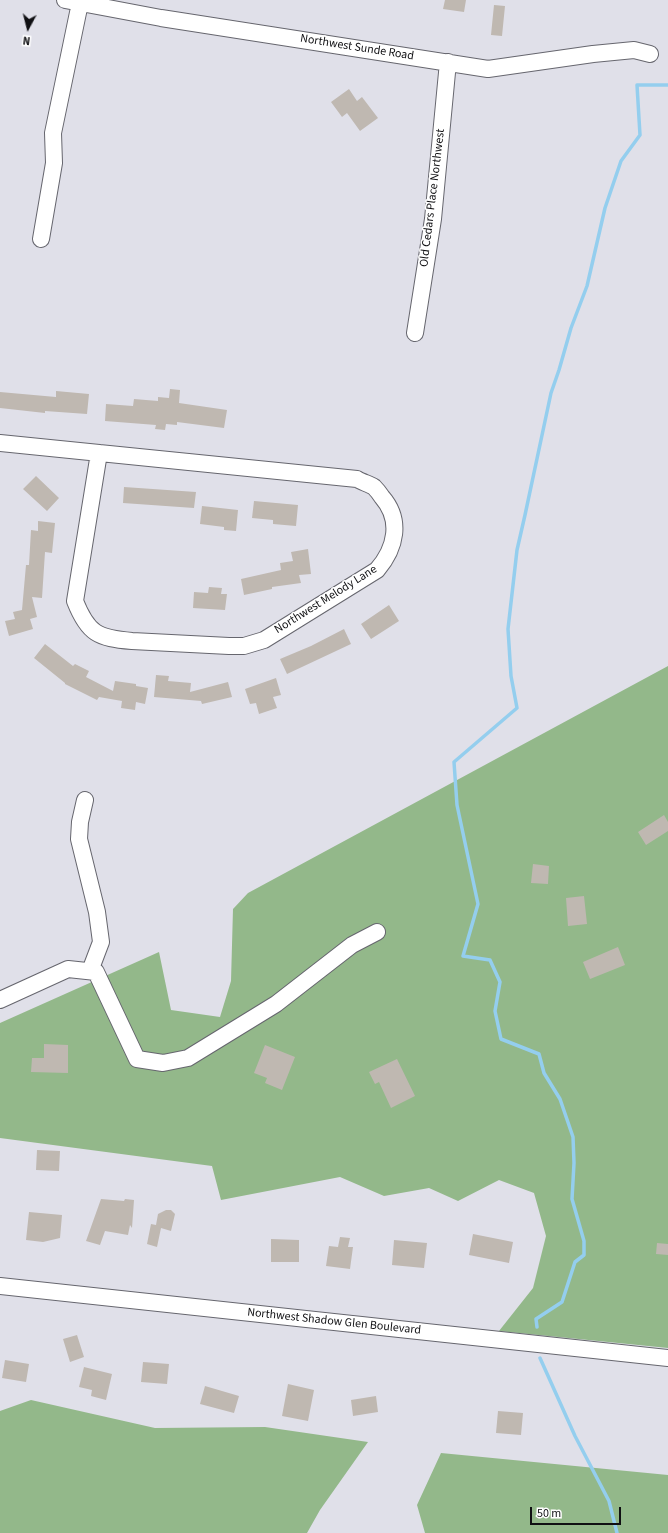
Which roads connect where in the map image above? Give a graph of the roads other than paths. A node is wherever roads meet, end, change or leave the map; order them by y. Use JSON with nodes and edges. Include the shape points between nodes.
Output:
{"nodes":[{"id":1,"x":73,"y":1,"type":"edge"},
{"id":2,"x":650,"y":54,"type":"dead end"},
{"id":3,"x":448,"y":62,"type":"junction"},
{"id":4,"x":41,"y":239,"type":"dead end"},
{"id":5,"x":415,"y":332,"type":"dead end"},
{"id":6,"x":0,"y":443,"type":"edge"},
{"id":7,"x":99,"y":453,"type":"junction"},
{"id":8,"x":85,"y":800,"type":"dead end"},
{"id":9,"x":377,"y":932,"type":"dead end"},
{"id":10,"x":90,"y":971,"type":"junction"},
{"id":11,"x":0,"y":1000,"type":"edge"},
{"id":12,"x":0,"y":1286,"type":"edge"},
{"id":13,"x":668,"y":1358,"type":"edge"}],
"edges":[{"from":1,"to":3,"type":"street","name":"Northwest Sunde Road","via":[[169,19]]},
{"from":1,"to":4,"type":"street","via":[[54,133],[54,163]]},
{"from":2,"to":3,"type":"street","name":"Northwest Sunde Road","via":[[634,50],[488,69]]},
{"from":3,"to":5,"type":"street","name":"Old Cedars Place Northwest","via":[[433,219]]},
{"from":6,"to":7,"type":"street","name":"Northwest Melody Lane"},
{"from":7,"to":7,"type":"street","name":"Northwest Melody Lane","via":[[75,601],[82,618],[98,635],[116,640],[244,646],[264,640],[377,570],[392,547],[394,517],[388,504],[374,487],[357,479]]},
{"from":8,"to":10,"type":"street","via":[[79,839],[97,912],[101,942]]},
{"from":9,"to":10,"type":"street","via":[[352,945],[276,1004],[188,1058],[163,1063],[137,1059],[96,972]]},
{"from":10,"to":11,"type":"street","via":[[68,969]]},
{"from":12,"to":13,"type":"street","name":"Northwest Shadow Glen Boulevard"}]}
